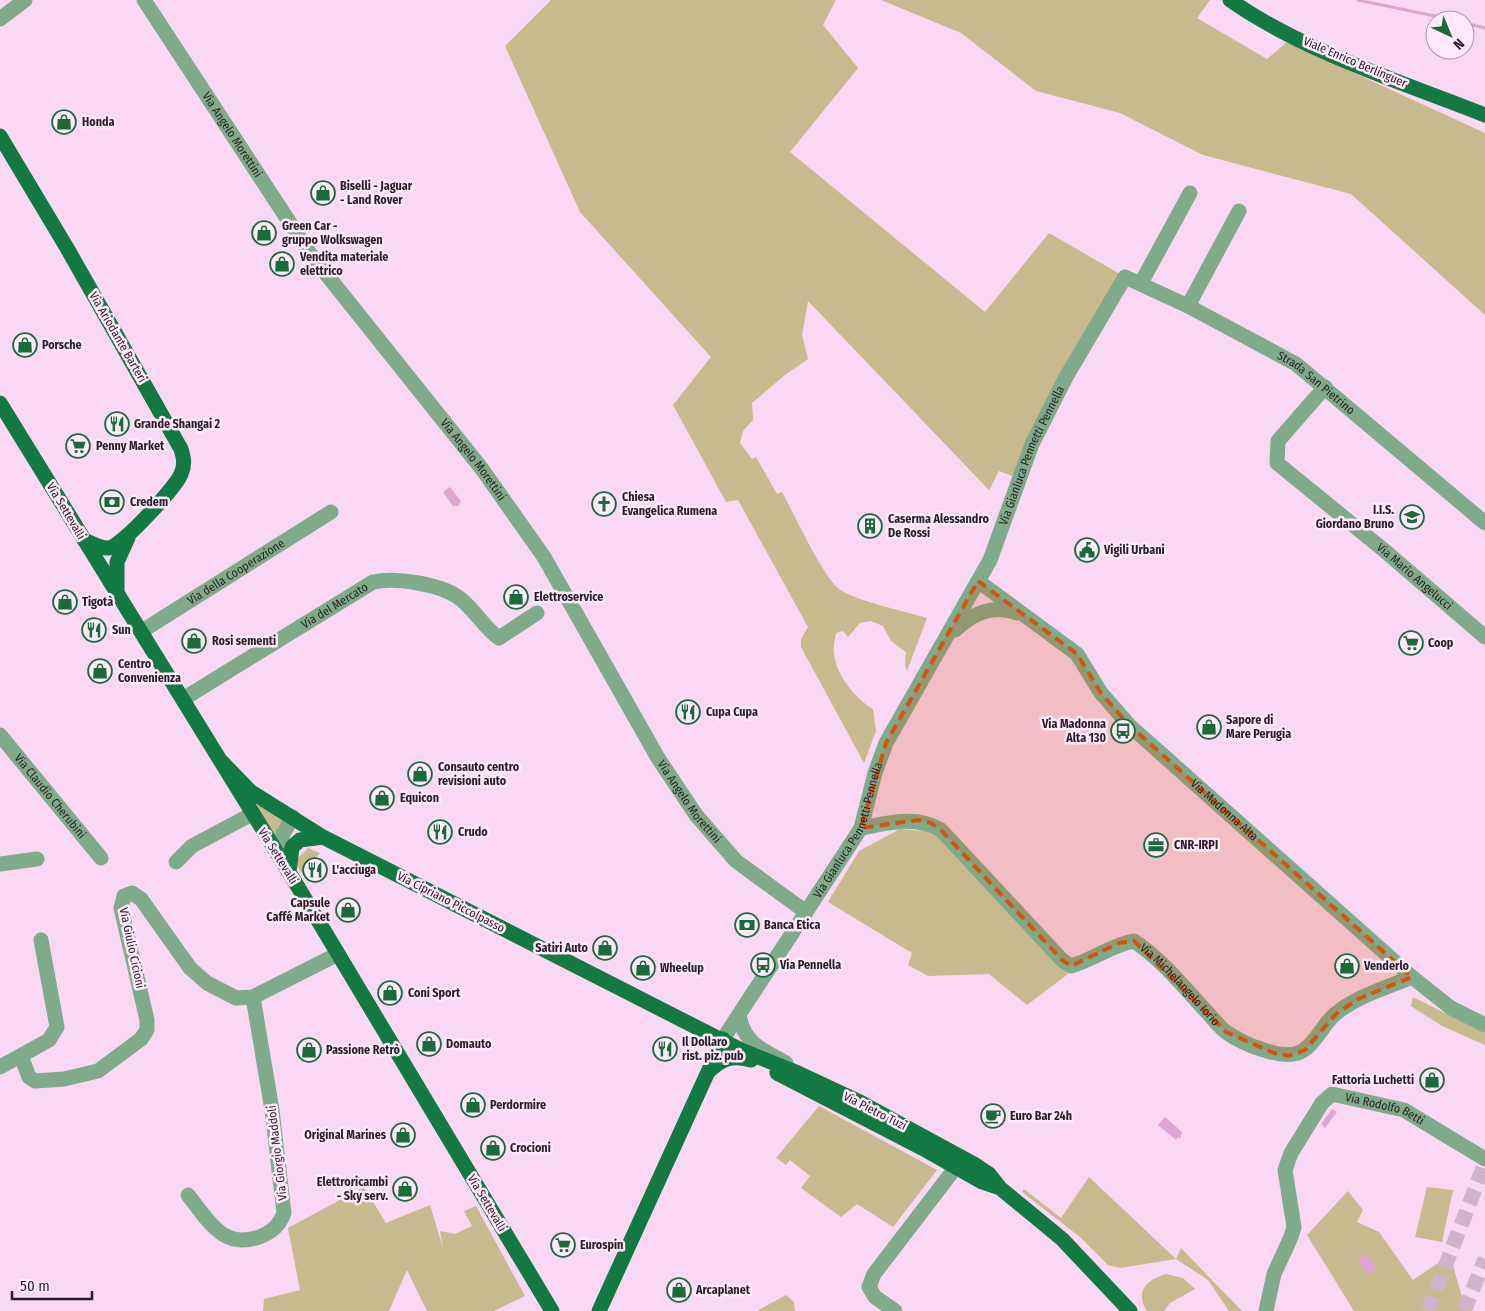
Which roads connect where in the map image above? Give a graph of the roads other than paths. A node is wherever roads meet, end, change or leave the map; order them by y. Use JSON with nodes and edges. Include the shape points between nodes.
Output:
{"nodes":[{"id":1,"x":25,"y":0,"type":"edge"},
{"id":2,"x":144,"y":0,"type":"edge"},
{"id":3,"x":1230,"y":0,"type":"edge"},
{"id":4,"x":0,"y":19,"type":"edge"},
{"id":5,"x":1485,"y":115,"type":"edge"},
{"id":6,"x":0,"y":136,"type":"edge"},
{"id":7,"x":1190,"y":193,"type":"dead end"},
{"id":8,"x":1239,"y":212,"type":"dead end"},
{"id":9,"x":1125,"y":277,"type":"joint"},
{"id":10,"x":1142,"y":283,"type":"junction"},
{"id":11,"x":1188,"y":306,"type":"junction"},
{"id":12,"x":1325,"y":387,"type":"junction"},
{"id":13,"x":0,"y":403,"type":"edge"},
{"id":14,"x":331,"y":512,"type":"dead end"},
{"id":15,"x":1485,"y":523,"type":"edge"},
{"id":16,"x":130,"y":534,"type":"junction"},
{"id":17,"x":84,"y":540,"type":"junction"},
{"id":18,"x":978,"y":581,"type":"junction"},
{"id":19,"x":118,"y":592,"type":"junction"},
{"id":20,"x":537,"y":613,"type":"dead end"},
{"id":21,"x":1025,"y":616,"type":"junction"},
{"id":22,"x":142,"y":631,"type":"junction"},
{"id":23,"x":1485,"y":637,"type":"edge"},
{"id":24,"x":946,"y":638,"type":"junction"},
{"id":25,"x":183,"y":699,"type":"junction"},
{"id":26,"x":0,"y":735,"type":"edge"},
{"id":27,"x":221,"y":761,"type":"junction"},
{"id":28,"x":263,"y":798,"type":"junction"},
{"id":29,"x":250,"y":811,"type":"junction"},
{"id":30,"x":293,"y":817,"type":"junction"},
{"id":31,"x":861,"y":828,"type":"junction"},
{"id":32,"x":323,"y":837,"type":"junction"},
{"id":33,"x":278,"y":854,"type":"junction"},
{"id":34,"x":101,"y":858,"type":"dead end"},
{"id":35,"x":38,"y":859,"type":"dead end"},
{"id":36,"x":176,"y":862,"type":"dead end"},
{"id":37,"x":0,"y":864,"type":"edge"},
{"id":38,"x":289,"y":872,"type":"junction"},
{"id":39,"x":806,"y":912,"type":"junction"},
{"id":40,"x":41,"y":940,"type":"dead end"},
{"id":41,"x":338,"y":954,"type":"junction"},
{"id":42,"x":1412,"y":977,"type":"junction"},
{"id":43,"x":253,"y":997,"type":"junction"},
{"id":44,"x":739,"y":1015,"type":"junction"},
{"id":45,"x":1485,"y":1024,"type":"edge"},
{"id":46,"x":693,"y":1025,"type":"junction"},
{"id":47,"x":723,"y":1039,"type":"junction"},
{"id":48,"x":746,"y":1055,"type":"junction"},
{"id":49,"x":21,"y":1056,"type":"junction"},
{"id":50,"x":0,"y":1067,"type":"edge"},
{"id":51,"x":798,"y":1073,"type":"junction"},
{"id":52,"x":706,"y":1074,"type":"junction"},
{"id":53,"x":1485,"y":1159,"type":"edge"},
{"id":54,"x":956,"y":1167,"type":"junction"},
{"id":55,"x":1000,"y":1188,"type":"junction"},
{"id":56,"x":188,"y":1195,"type":"dead end"},
{"id":57,"x":602,"y":1306,"type":"edge"},
{"id":58,"x":552,"y":1310,"type":"edge"},
{"id":59,"x":592,"y":1311,"type":"edge"},
{"id":60,"x":895,"y":1311,"type":"edge"},
{"id":61,"x":1130,"y":1311,"type":"edge"},
{"id":62,"x":1266,"y":1311,"type":"edge"}],
"edges":[{"from":1,"to":4,"type":"street"},
{"from":2,"to":39,"type":"street","name":"Via Angelo Morettini","via":[[311,255],[482,469],[544,557],[658,758],[696,815],[736,862]]},
{"from":3,"to":5,"type":"main road","name":"Viale Enrico Berlinguer","via":[[1330,54]]},
{"from":6,"to":16,"type":"main road","name":"Via Ariodante Barteri","via":[[182,449],[185,462],[180,476]]},
{"from":7,"to":10,"type":"street"},
{"from":8,"to":11,"type":"street"},
{"from":9,"to":10,"type":"street","name":"Strada San Pietrino"},
{"from":9,"to":18,"type":"street","name":"Via Gianluca Pennetti Pennella","via":[[1066,377],[1032,444],[992,554]]},
{"from":10,"to":11,"type":"street","name":"Strada San Pietrino"},
{"from":11,"to":12,"type":"street","name":"Strada San Pietrino","via":[[1296,364]]},
{"from":12,"to":15,"type":"street","name":"Strada San Pietrino"},
{"from":12,"to":23,"type":"street","name":"Via Mario Angelucci","via":[[1278,441],[1277,463]]},
{"from":13,"to":17,"type":"main road","name":"Via Settevalli"},
{"from":14,"to":22,"type":"street","name":"Via della Cooperazione"},
{"from":16,"to":17,"type":"main road","via":[[108,548]]},
{"from":16,"to":19,"type":"main road","via":[[117,562]]},
{"from":17,"to":19,"type":"main road","name":"Via Settevalli"},
{"from":18,"to":21,"type":"street","name":"Via Madonna Alta"},
{"from":18,"to":24,"type":"street","name":"Via Gianluca Pennetti Pennella"},
{"from":19,"to":22,"type":"main road","name":"Via Settevalli"},
{"from":20,"to":25,"type":"street","name":"Via del Mercato","via":[[499,638],[458,597],[387,578],[373,582]]},
{"from":21,"to":24,"type":"street","name":"Via Gianluca Pennetti Pennella","via":[[1010,610],[987,609],[962,623]]},
{"from":21,"to":42,"type":"street","name":"Via Madonna Alta","via":[[1077,654],[1101,693],[1129,725]]},
{"from":22,"to":25,"type":"main road","name":"Via Settevalli"},
{"from":24,"to":31,"type":"street","name":"Via Gianluca Pennetti Pennella","via":[[886,743]]},
{"from":25,"to":27,"type":"main road","name":"Via Settevalli"},
{"from":26,"to":34,"type":"street","name":"Via Claudio Cherubini"},
{"from":27,"to":28,"type":"main road","name":"Via Cipriano Piccolpasso","via":[[250,791]]},
{"from":27,"to":29,"type":"main road","name":"Via Settevalli"},
{"from":28,"to":29,"type":"street","via":[[256,799]]},
{"from":28,"to":30,"type":"main road","name":"Via Cipriano Piccolpasso"},
{"from":29,"to":33,"type":"main road","name":"Via Settevalli"},
{"from":29,"to":36,"type":"street","via":[[192,846]]},
{"from":30,"to":32,"type":"main road","name":"Via Cipriano Piccolpasso"},
{"from":30,"to":33,"type":"street","via":[[283,834]]},
{"from":31,"to":39,"type":"street","name":"Via Gianluca Pennetti Pennella"},
{"from":31,"to":42,"type":"street","name":"Via Michelangelo Iorio","via":[[918,820],[931,823],[942,830],[1062,960],[1071,966],[1119,943],[1134,941],[1164,966],[1226,1032],[1247,1044],[1274,1053],[1289,1056],[1304,1050],[1335,1015],[1358,999]]},
{"from":32,"to":38,"type":"main road","via":[[300,840],[292,847]]},
{"from":32,"to":46,"type":"main road","name":"Via Cipriano Piccolpasso"},
{"from":33,"to":38,"type":"main road","name":"Via Settevalli"},
{"from":35,"to":37,"type":"street"},
{"from":38,"to":41,"type":"main road","name":"Via Settevalli"},
{"from":39,"to":44,"type":"street","name":"Via Gianluca Pennetti Pennella"},
{"from":40,"to":49,"type":"street","via":[[58,1028],[49,1040]]},
{"from":41,"to":43,"type":"street","name":"Via Giulio Cicioni"},
{"from":41,"to":58,"type":"main road","name":"Via Settevalli"},
{"from":42,"to":45,"type":"street","name":"Via Madonna Alta","via":[[1451,1008]]},
{"from":43,"to":49,"type":"street","name":"Via Giulio Cicioni","via":[[236,998],[207,983],[190,968],[141,899],[132,893],[124,896],[121,908],[148,1020],[147,1030],[141,1039],[98,1071],[64,1079],[35,1081],[29,1077]]},
{"from":43,"to":56,"type":"street","name":"Via Giorgio Maddoli","via":[[272,1110],[284,1213],[280,1224],[269,1234],[249,1241],[235,1240],[221,1234]]},
{"from":44,"to":47,"type":"street","name":"Via Gianluca Pennetti Pennella"},
{"from":44,"to":51,"type":"street","via":[[745,1035]]},
{"from":46,"to":47,"type":"main road","name":"Via Cipriano Piccolpasso"},
{"from":46,"to":52,"type":"main road","name":"Via Cipriano Piccolpasso","via":[[710,1045]]},
{"from":47,"to":48,"type":"main road","name":"Via Pietro Tuzi"},
{"from":47,"to":52,"type":"main road","name":"Via Cipriano Piccolpasso"},
{"from":48,"to":51,"type":"main road","name":"Via Pietro Tuzi"},
{"from":48,"to":52,"type":"main road","via":[[726,1058]]},
{"from":48,"to":54,"type":"main road","name":"Via Pietro Tuzi"},
{"from":49,"to":50,"type":"street"},
{"from":51,"to":55,"type":"main road","name":"Via Pietro Tuzi","via":[[860,1102],[974,1164],[989,1174]]},
{"from":52,"to":57,"type":"main road","name":"Via Cipriano Piccolpasso"},
{"from":53,"to":62,"type":"street","name":"Via Rodolfo Betti","via":[[1404,1110],[1332,1094],[1322,1103],[1296,1144],[1286,1170],[1294,1227],[1274,1274]]},
{"from":54,"to":55,"type":"main road","name":"Via Pietro Tuzi"},
{"from":54,"to":60,"type":"street","via":[[874,1274],[869,1287],[875,1297]]},
{"from":55,"to":61,"type":"main road","name":"Via Pietro Tuzi","via":[[1062,1239]]},
{"from":57,"to":59,"type":"main road"}]}
